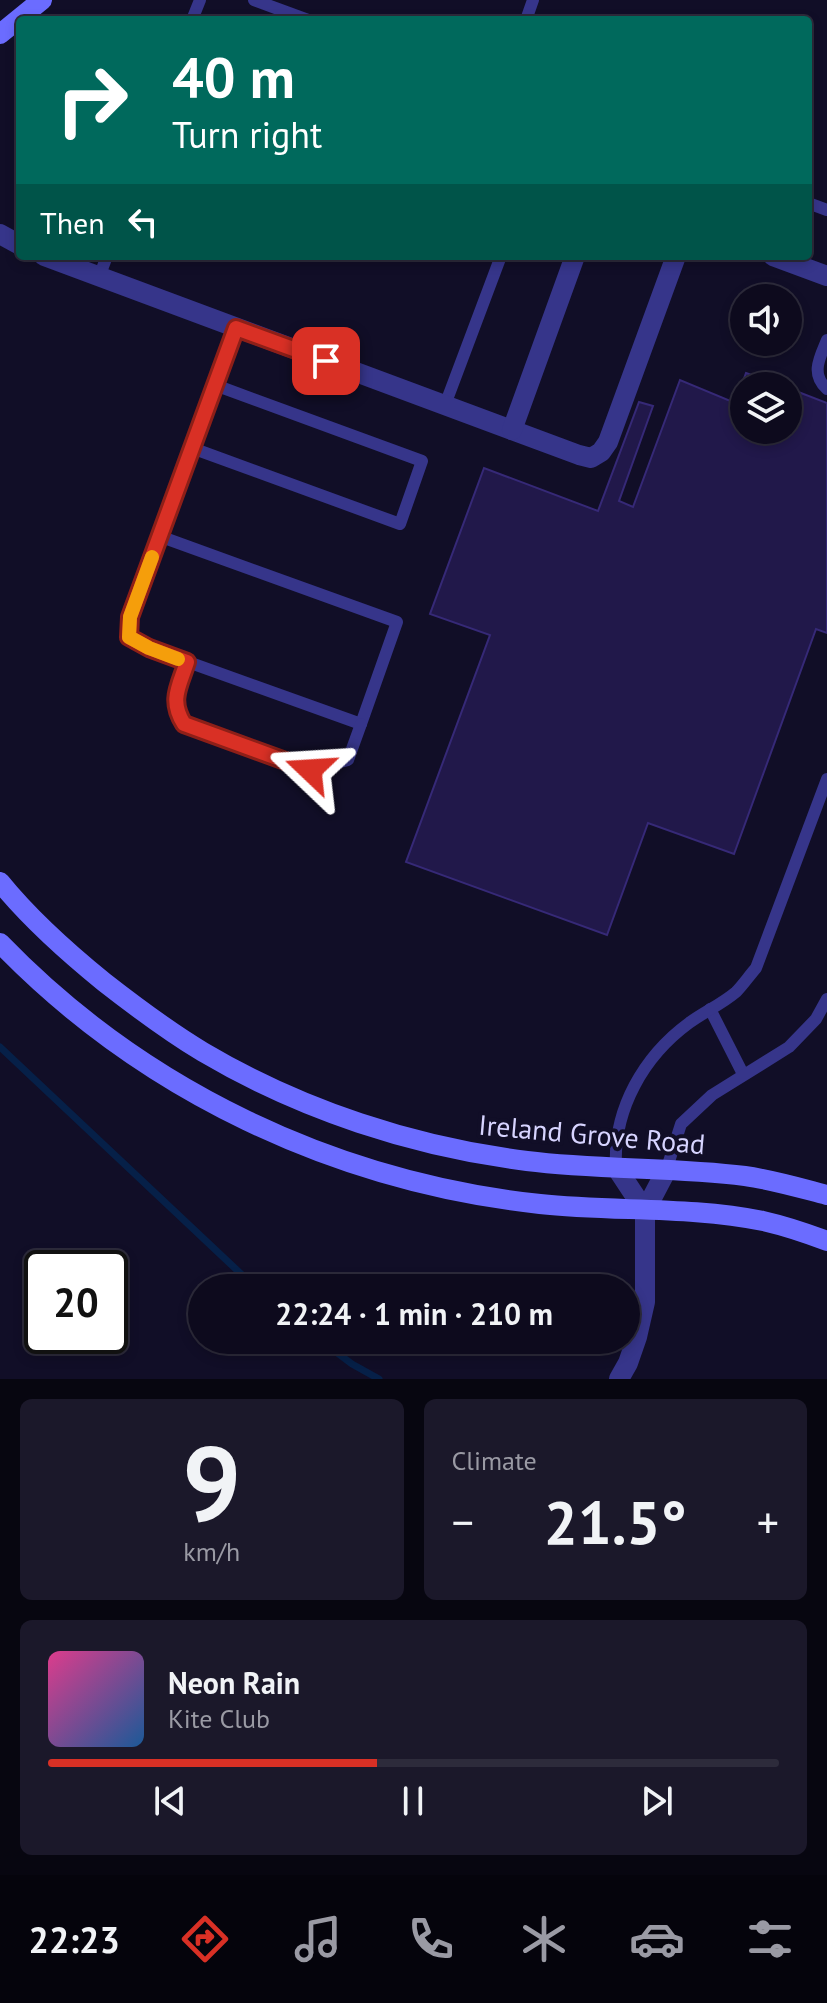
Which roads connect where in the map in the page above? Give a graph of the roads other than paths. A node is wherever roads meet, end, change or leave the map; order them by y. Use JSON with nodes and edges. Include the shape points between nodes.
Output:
{"nodes":[{"id":1,"x":42,"y":0,"type":"edge"},
{"id":2,"x":254,"y":0,"type":"edge"},
{"id":3,"x":22,"y":16,"type":"edge"},
{"id":4,"x":297,"y":16,"type":"edge"},
{"id":5,"x":16,"y":21,"type":"edge"},
{"id":6,"x":0,"y":34,"type":"edge"},
{"id":7,"x":54,"y":260,"type":"edge"},
{"id":8,"x":105,"y":260,"type":"edge"},
{"id":9,"x":499,"y":260,"type":"edge"},
{"id":10,"x":574,"y":260,"type":"edge"},
{"id":11,"x":675,"y":260,"type":"edge"},
{"id":12,"x":784,"y":260,"type":"edge"},
{"id":13,"x":827,"y":276,"type":"edge"},
{"id":14,"x":99,"y":277,"type":"junction"},
{"id":15,"x":236,"y":328,"type":"junction"},
{"id":16,"x":827,"y":340,"type":"edge"},
{"id":17,"x":215,"y":385,"type":"junction"},
{"id":18,"x":827,"y":389,"type":"edge"},
{"id":19,"x":445,"y":405,"type":"junction"},
{"id":20,"x":512,"y":430,"type":"junction"},
{"id":21,"x":192,"y":448,"type":"junction"},
{"id":22,"x":159,"y":536,"type":"junction"},
{"id":23,"x":187,"y":662,"type":"junction"},
{"id":24,"x":361,"y":724,"type":"junction"},
{"id":25,"x":827,"y":779,"type":"edge"},
{"id":26,"x":0,"y":882,"type":"edge"},
{"id":27,"x":0,"y":943,"type":"edge"},
{"id":28,"x":827,"y":999,"type":"edge"},
{"id":29,"x":710,"y":1009,"type":"junction"},
{"id":30,"x":743,"y":1074,"type":"junction"},
{"id":31,"x":616,"y":1167,"type":"junction"},
{"id":32,"x":666,"y":1171,"type":"junction"},
{"id":33,"x":827,"y":1195,"type":"edge"},
{"id":34,"x":645,"y":1211,"type":"junction"},
{"id":35,"x":827,"y":1241,"type":"edge"},
{"id":36,"x":619,"y":1379,"type":"edge"}],
"edges":[{"from":1,"to":3,"type":"main road"},
{"from":2,"to":4,"type":"lane"},
{"from":5,"to":6,"type":"main road"},
{"from":7,"to":14,"type":"street"},
{"from":8,"to":14,"type":"lane"},
{"from":9,"to":19,"type":"lane"},
{"from":10,"to":20,"type":"street"},
{"from":11,"to":20,"type":"street","via":[[601,452],[591,458]]},
{"from":12,"to":13,"type":"street"},
{"from":14,"to":15,"type":"street"},
{"from":15,"to":17,"type":"lane"},
{"from":15,"to":19,"type":"street"},
{"from":16,"to":18,"type":"lane","via":[[816,374]]},
{"from":17,"to":21,"type":"lane"},
{"from":17,"to":21,"type":"lane","via":[[422,461],[400,524]]},
{"from":19,"to":20,"type":"street"},
{"from":21,"to":22,"type":"lane"},
{"from":22,"to":23,"type":"lane","via":[[130,617],[129,637]]},
{"from":22,"to":24,"type":"lane","via":[[397,622]]},
{"from":23,"to":24,"type":"lane"},
{"from":23,"to":24,"type":"lane","via":[[176,696],[176,712],[184,724],[310,770],[348,760]]},
{"from":25,"to":29,"type":"lane","via":[[756,968],[736,992]]},
{"from":26,"to":31,"type":"main road","name":"Ireland Grove Road","via":[[82,964],[140,1010],[205,1054],[272,1088],[386,1132],[453,1149]]},
{"from":27,"to":34,"type":"main road","via":[[52,993],[170,1080],[273,1133],[372,1171],[439,1188],[542,1205]]},
{"from":28,"to":30,"type":"lane","via":[[789,1047]]},
{"from":29,"to":30,"type":"lane"},
{"from":29,"to":31,"type":"lane","via":[[647,1063],[627,1100],[615,1146]]},
{"from":30,"to":32,"type":"lane","via":[[681,1124]]},
{"from":31,"to":32,"type":"main road","name":"Ireland Grove Road"},
{"from":31,"to":34,"type":"street"},
{"from":32,"to":33,"type":"main road","name":"Ireland Grove Road","via":[[748,1177]]},
{"from":32,"to":34,"type":"street"},
{"from":34,"to":35,"type":"main road","via":[[762,1221]]},
{"from":34,"to":36,"type":"street","via":[[645,1302]]}]}
